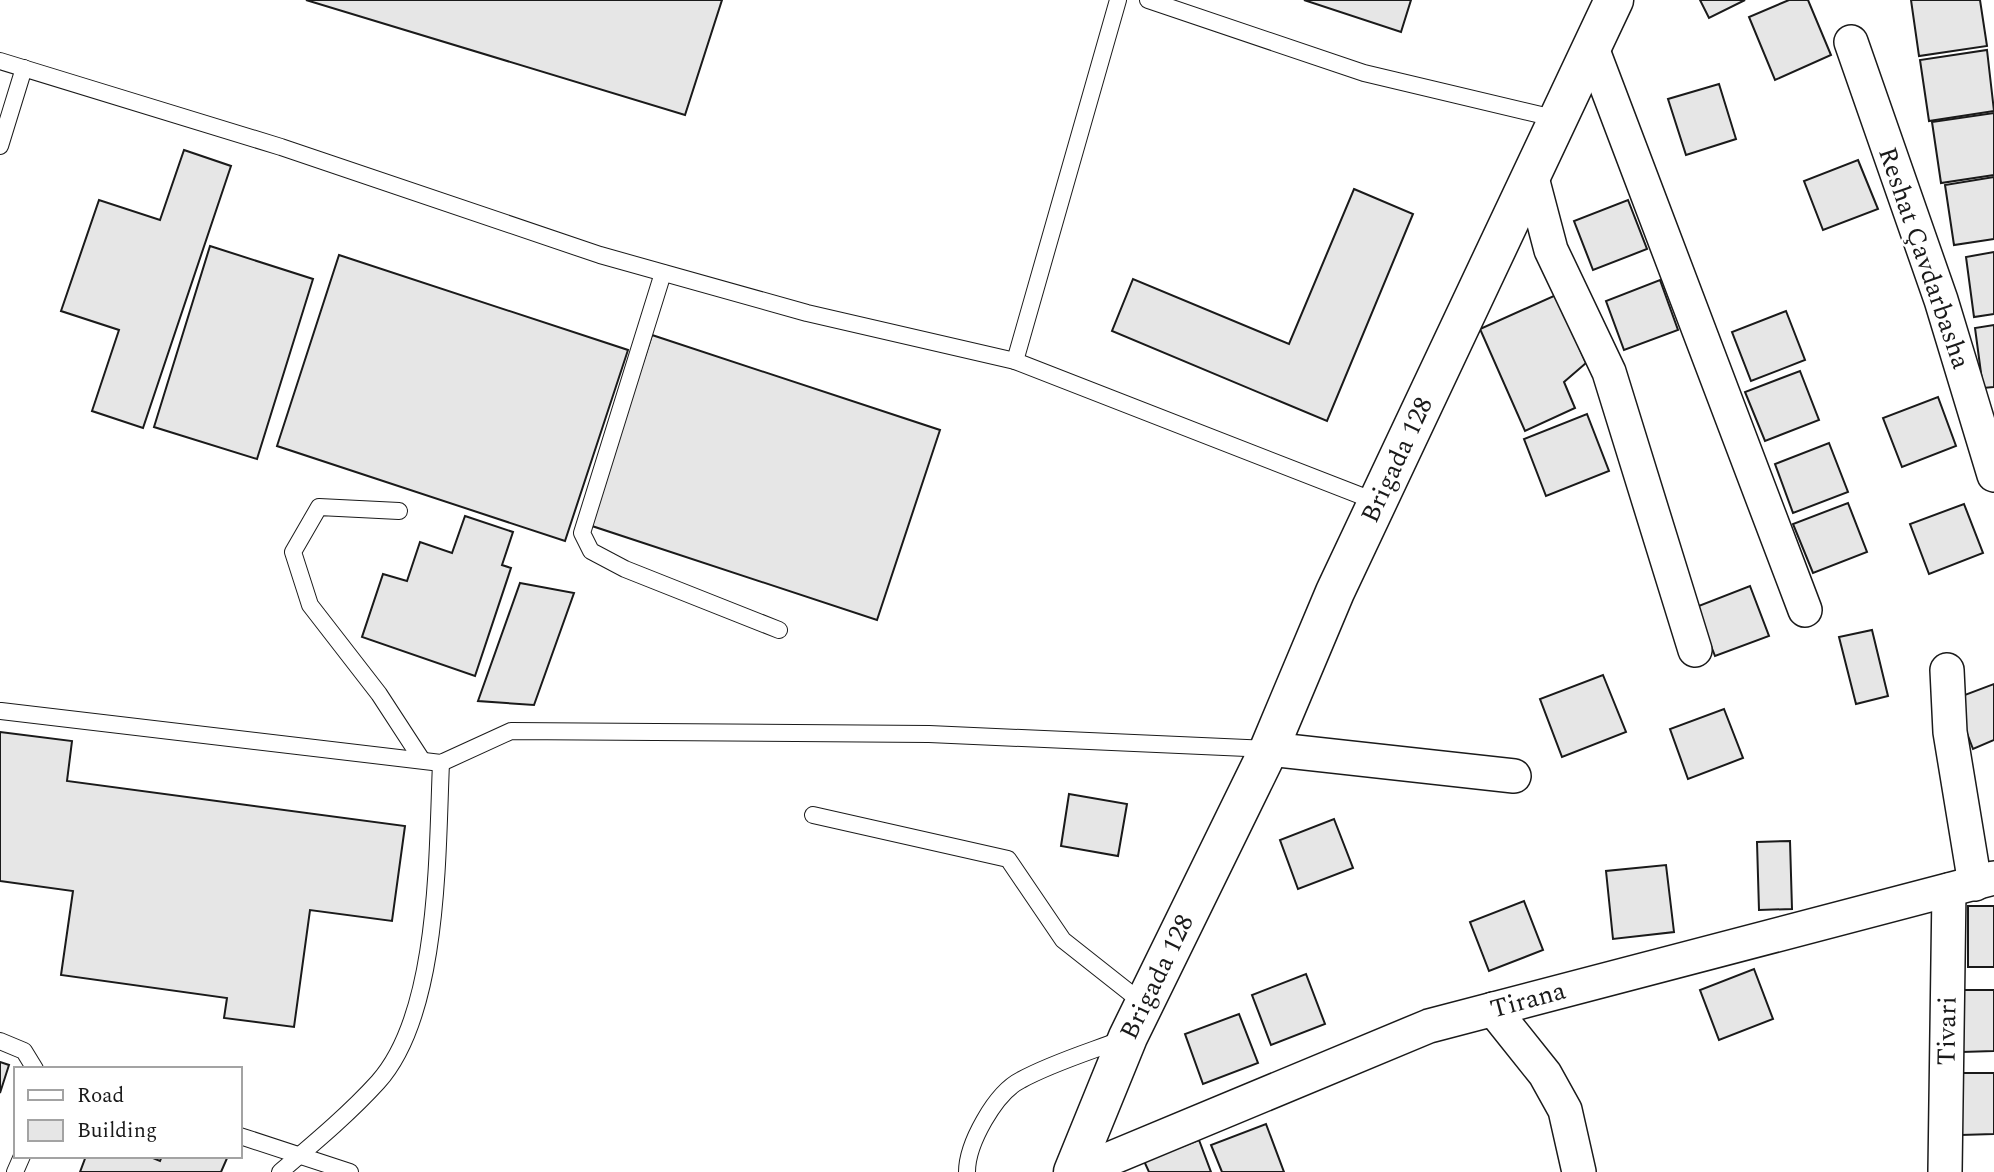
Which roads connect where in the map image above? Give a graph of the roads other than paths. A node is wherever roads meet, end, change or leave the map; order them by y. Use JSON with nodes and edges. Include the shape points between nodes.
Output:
{"nodes":[{"id":1,"x":1118,"y":0,"type":"edge"},
{"id":2,"x":1148,"y":0,"type":"edge"},
{"id":3,"x":1614,"y":0,"type":"edge"},
{"id":4,"x":1852,"y":41,"type":"dead end"},
{"id":5,"x":1592,"y":48,"type":"junction"},
{"id":6,"x":0,"y":61,"type":"edge"},
{"id":7,"x":24,"y":68,"type":"junction"},
{"id":8,"x":1559,"y":119,"type":"junction"},
{"id":9,"x":0,"y":146,"type":"edge"},
{"id":10,"x":1531,"y":174,"type":"junction"},
{"id":11,"x":663,"y":273,"type":"junction"},
{"id":12,"x":1015,"y":361,"type":"junction"},
{"id":13,"x":1994,"y":475,"type":"edge"},
{"id":14,"x":1377,"y":502,"type":"junction"},
{"id":15,"x":399,"y":511,"type":"dead end"},
{"id":16,"x":1805,"y":610,"type":"dead end"},
{"id":17,"x":779,"y":630,"type":"dead end"},
{"id":18,"x":1695,"y":650,"type":"dead end"},
{"id":19,"x":1947,"y":670,"type":"dead end"},
{"id":20,"x":1,"y":711,"type":"edge"},
{"id":21,"x":1269,"y":748,"type":"junction"},
{"id":22,"x":422,"y":760,"type":"junction"},
{"id":23,"x":440,"y":762,"type":"junction"},
{"id":24,"x":1514,"y":776,"type":"dead end"},
{"id":25,"x":813,"y":815,"type":"dead end"},
{"id":26,"x":1973,"y":884,"type":"edge"},
{"id":27,"x":1493,"y":1009,"type":"junction"},
{"id":28,"x":1136,"y":1020,"type":"junction"},
{"id":29,"x":0,"y":1041,"type":"edge"},
{"id":30,"x":34,"y":1067,"type":"edge"},
{"id":31,"x":242,"y":1137,"type":"edge"},
{"id":32,"x":299,"y":1156,"type":"junction"},
{"id":33,"x":280,"y":1172,"type":"edge"},
{"id":34,"x":350,"y":1172,"type":"edge"},
{"id":35,"x":967,"y":1172,"type":"edge"},
{"id":36,"x":1076,"y":1172,"type":"edge"},
{"id":37,"x":1579,"y":1172,"type":"edge"},
{"id":38,"x":1945,"y":1172,"type":"edge"}],
"edges":[{"from":1,"to":12,"type":"lane"},
{"from":2,"to":8,"type":"lane","via":[[1364,73]]},
{"from":3,"to":5,"type":"street","name":"Brigada 128"},
{"from":4,"to":13,"type":"street","name":"Reshat Çavdarbasha","via":[[1941,300]]},
{"from":5,"to":8,"type":"street","name":"Brigada 128"},
{"from":5,"to":16,"type":"street"},
{"from":6,"to":7,"type":"lane"},
{"from":7,"to":9,"type":"lane"},
{"from":7,"to":11,"type":"lane"},
{"from":8,"to":10,"type":"street","name":"Brigada 128"},
{"from":10,"to":14,"type":"street","name":"Brigada 128"},
{"from":10,"to":18,"type":"street","via":[[1551,250],[1609,372]]},
{"from":11,"to":12,"type":"lane","via":[[807,313]]},
{"from":11,"to":17,"type":"lane","via":[[582,533],[591,551],[625,569]]},
{"from":12,"to":14,"type":"lane"},
{"from":14,"to":21,"type":"street","name":"Brigada 128"},
{"from":15,"to":22,"type":"lane","via":[[319,508],[293,552],[310,605],[380,694]]},
{"from":19,"to":26,"type":"street","name":"Tivari","via":[[1950,732]]},
{"from":20,"to":22,"type":"lane"},
{"from":21,"to":23,"type":"lane","via":[[929,734],[511,732]]},
{"from":21,"to":24,"type":"street"},
{"from":21,"to":28,"type":"street","name":"Brigada 128"},
{"from":22,"to":23,"type":"lane"},
{"from":23,"to":32,"type":"lane","via":[[434,919],[410,1031],[379,1081]]},
{"from":25,"to":28,"type":"lane","via":[[1007,859],[1063,940]]},
{"from":26,"to":27,"type":"street","name":"Tirana"},
{"from":26,"to":38,"type":"street","name":"Tivari"},
{"from":27,"to":36,"type":"street","name":"Tirana","via":[[1429,1026]]},
{"from":27,"to":37,"type":"street","via":[[1545,1074],[1565,1110]]},
{"from":28,"to":35,"type":"lane","via":[[1018,1081],[993,1106],[978,1132]]},
{"from":28,"to":36,"type":"street","name":"Brigada 128"},
{"from":29,"to":30,"type":"lane","via":[[24,1051]]},
{"from":31,"to":32,"type":"lane"},
{"from":32,"to":33,"type":"lane"},
{"from":32,"to":34,"type":"lane"}]}
